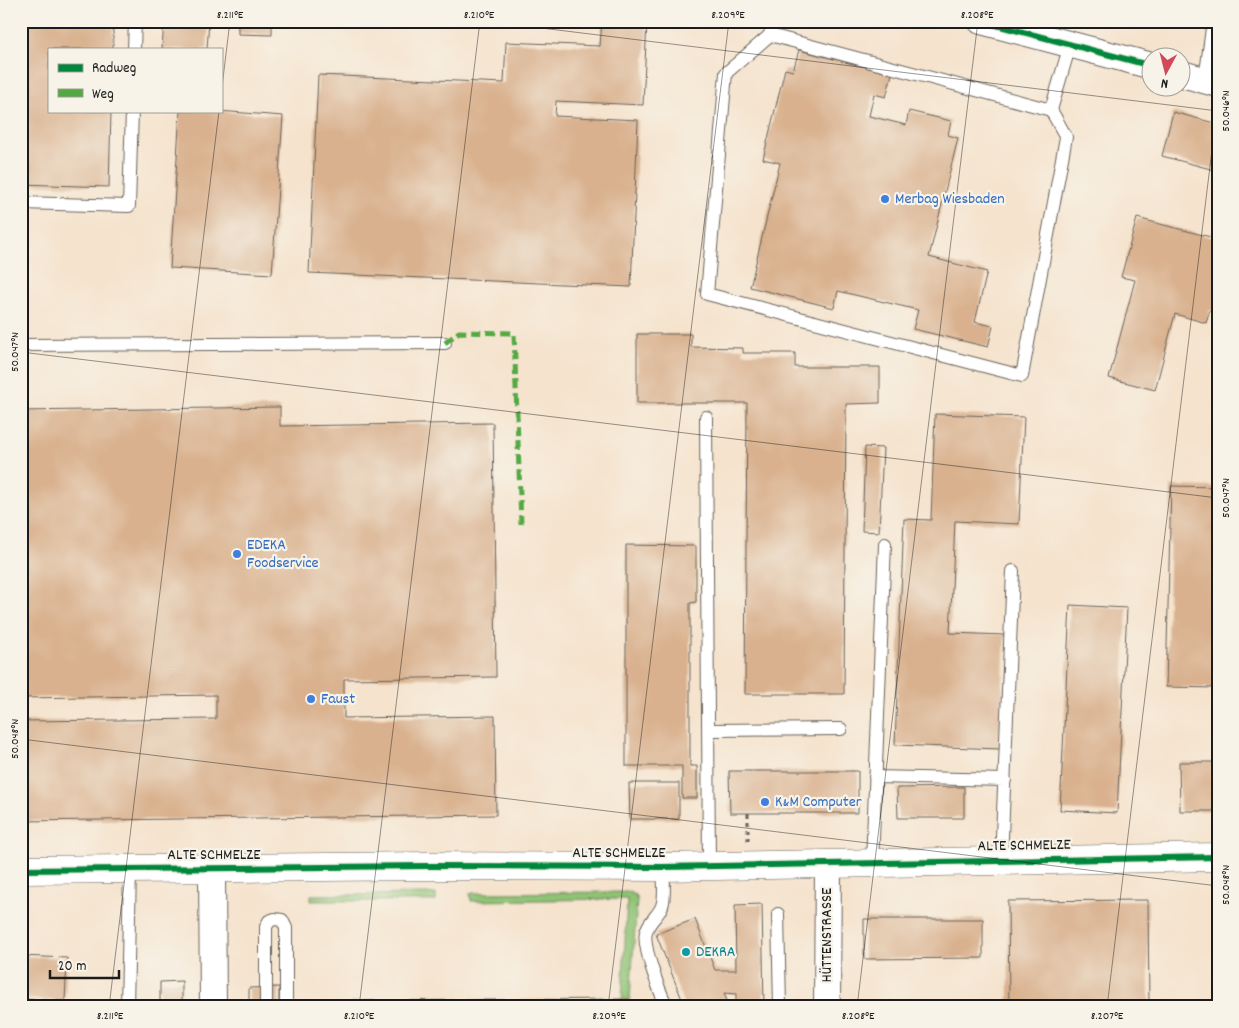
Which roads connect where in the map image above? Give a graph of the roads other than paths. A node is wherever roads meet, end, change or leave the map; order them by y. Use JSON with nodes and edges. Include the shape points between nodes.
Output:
{"nodes":[{"id":1,"x":135,"y":21,"type":"edge"},
{"id":2,"x":772,"y":21,"type":"edge"},
{"id":3,"x":981,"y":21,"type":"edge"},
{"id":4,"x":1213,"y":21,"type":"edge"},
{"id":5,"x":770,"y":35,"type":"junction"},
{"id":6,"x":1070,"y":45,"type":"junction"},
{"id":7,"x":134,"y":48,"type":"edge"},
{"id":8,"x":1142,"y":63,"type":"edge"},
{"id":9,"x":1201,"y":79,"type":"edge"},
{"id":10,"x":1051,"y":110,"type":"junction"},
{"id":11,"x":132,"y":112,"type":"edge"},
{"id":12,"x":21,"y":203,"type":"edge"},
{"id":13,"x":445,"y":343,"type":"dead end"},
{"id":14,"x":21,"y":345,"type":"edge"},
{"id":15,"x":706,"y":417,"type":"dead end"},
{"id":16,"x":885,"y":544,"type":"dead end"},
{"id":17,"x":1013,"y":571,"type":"dead end"},
{"id":18,"x":842,"y":729,"type":"dead end"},
{"id":19,"x":708,"y":730,"type":"junction"},
{"id":20,"x":875,"y":776,"type":"junction"},
{"id":21,"x":1005,"y":780,"type":"junction"},
{"id":22,"x":1218,"y":857,"type":"edge"},
{"id":23,"x":1001,"y":860,"type":"junction"},
{"id":24,"x":872,"y":863,"type":"junction"},
{"id":25,"x":828,"y":864,"type":"junction"},
{"id":26,"x":709,"y":865,"type":"junction"},
{"id":27,"x":663,"y":867,"type":"junction"},
{"id":28,"x":212,"y":869,"type":"junction"},
{"id":29,"x":21,"y":870,"type":"edge"},
{"id":30,"x":130,"y":870,"type":"junction"},
{"id":31,"x":778,"y":914,"type":"dead end"},
{"id":32,"x":127,"y":1007,"type":"edge"},
{"id":33,"x":213,"y":1007,"type":"edge"},
{"id":34,"x":266,"y":1007,"type":"edge"},
{"id":35,"x":286,"y":1007,"type":"edge"},
{"id":36,"x":667,"y":1007,"type":"edge"},
{"id":37,"x":780,"y":1007,"type":"edge"},
{"id":38,"x":827,"y":1007,"type":"edge"}],
"edges":[{"from":1,"to":7,"type":"lane"},
{"from":2,"to":5,"type":"lane"},
{"from":3,"to":6,"type":"street"},
{"from":4,"to":9,"type":"lane"},
{"from":5,"to":10,"type":"lane"},
{"from":5,"to":10,"type":"lane","via":[[726,73],[707,294],[1022,376],[1066,137]]},
{"from":6,"to":8,"type":"street"},
{"from":6,"to":10,"type":"lane"},
{"from":11,"to":12,"type":"lane","via":[[129,206]]},
{"from":13,"to":14,"type":"lane"},
{"from":15,"to":19,"type":"lane"},
{"from":16,"to":20,"type":"lane"},
{"from":17,"to":21,"type":"lane"},
{"from":18,"to":19,"type":"lane"},
{"from":19,"to":26,"type":"lane"},
{"from":20,"to":21,"type":"lane"},
{"from":20,"to":24,"type":"lane"},
{"from":21,"to":23,"type":"lane"},
{"from":22,"to":23,"type":"street","name":"ALTE SCHMELZE"},
{"from":23,"to":24,"type":"street","name":"ALTE SCHMELZE"},
{"from":24,"to":25,"type":"street","name":"ALTE SCHMELZE"},
{"from":25,"to":26,"type":"street","name":"ALTE SCHMELZE"},
{"from":25,"to":38,"type":"street","name":"HÜTTENSTRASSE"},
{"from":26,"to":27,"type":"street","name":"ALTE SCHMELZE"},
{"from":27,"to":28,"type":"street","name":"ALTE SCHMELZE"},
{"from":27,"to":36,"type":"lane","via":[[662,906],[645,933],[650,961]]},
{"from":28,"to":30,"type":"street","name":"ALTE SCHMELZE"},
{"from":28,"to":33,"type":"street"},
{"from":29,"to":30,"type":"street","name":"ALTE SCHMELZE"},
{"from":30,"to":32,"type":"lane"},
{"from":31,"to":37,"type":"lane"},
{"from":34,"to":35,"type":"lane","via":[[266,927],[275,919],[282,920],[286,928]]}]}
